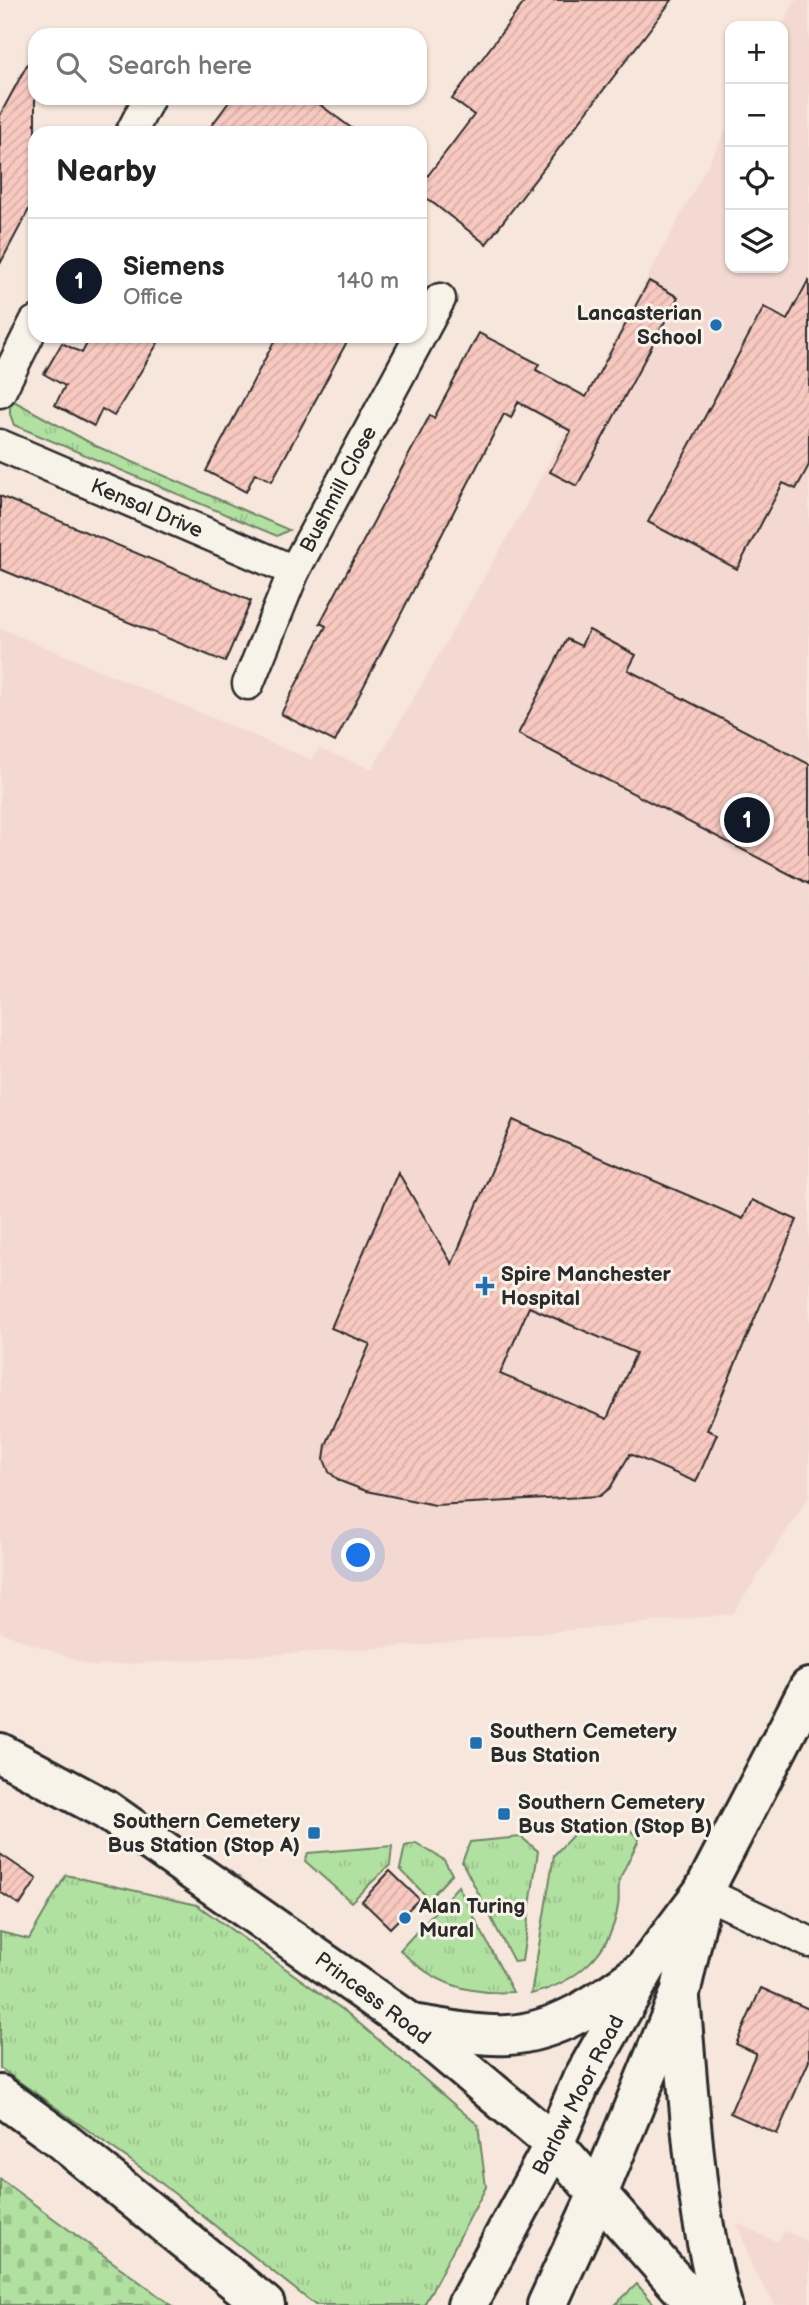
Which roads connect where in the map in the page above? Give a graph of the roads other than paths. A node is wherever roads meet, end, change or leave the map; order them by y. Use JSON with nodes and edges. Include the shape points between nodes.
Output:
{"nodes":[{"id":1,"x":145,"y":105,"type":"edge"},
{"id":2,"x":135,"y":126,"type":"edge"},
{"id":3,"x":440,"y":299,"type":"dead end"},
{"id":4,"x":427,"y":323,"type":"edge"},
{"id":5,"x":28,"y":336,"type":"edge"},
{"id":6,"x":416,"y":343,"type":"edge"},
{"id":7,"x":0,"y":392,"type":"edge"},
{"id":8,"x":0,"y":444,"type":"edge"},
{"id":9,"x":294,"y":571,"type":"junction"},
{"id":10,"x":248,"y":684,"type":"dead end"},
{"id":11,"x":809,"y":1688,"type":"edge"},
{"id":12,"x":0,"y":1753,"type":"edge"},
{"id":13,"x":703,"y":1892,"type":"junction"},
{"id":14,"x":809,"y":1942,"type":"edge"},
{"id":15,"x":647,"y":1966,"type":"junction"},
{"id":16,"x":680,"y":1993,"type":"junction"},
{"id":17,"x":411,"y":2024,"type":"junction"},
{"id":18,"x":0,"y":2095,"type":"edge"},
{"id":19,"x":554,"y":2144,"type":"junction"},
{"id":20,"x":598,"y":2194,"type":"junction"},
{"id":21,"x":256,"y":2301,"type":"edge"},
{"id":22,"x":467,"y":2305,"type":"edge"},
{"id":23,"x":547,"y":2305,"type":"edge"},
{"id":24,"x":696,"y":2305,"type":"edge"},
{"id":25,"x":722,"y":2305,"type":"edge"}],
"edges":[{"from":1,"to":2,"type":"street"},
{"from":3,"to":4,"type":"street","name":"Bushmill Close"},
{"from":5,"to":7,"type":"street"},
{"from":6,"to":9,"type":"street","name":"Bushmill Close"},
{"from":8,"to":9,"type":"street","name":"Kensal Drive"},
{"from":9,"to":10,"type":"street","name":"Bushmill Close"},
{"from":11,"to":13,"type":"main road","name":"Barlow Moor Road"},
{"from":12,"to":17,"type":"main road","name":"Princess Road","via":[[106,1810]]},
{"from":13,"to":14,"type":"street"},
{"from":13,"to":15,"type":"main road","name":"Barlow Moor Road"},
{"from":13,"to":16,"type":"main road","name":"Barlow Moor Road"},
{"from":15,"to":17,"type":"main road","via":[[609,1996],[548,2026],[508,2035]]},
{"from":15,"to":19,"type":"main road","name":"Barlow Moor Road","via":[[581,2082]]},
{"from":16,"to":20,"type":"main road","name":"Barlow Moor Road"},
{"from":16,"to":25,"type":"main road","via":[[697,2172],[710,2264]]},
{"from":17,"to":19,"type":"main road","name":"Princess Road"},
{"from":18,"to":21,"type":"main road"},
{"from":19,"to":20,"type":"main road","name":"Princess Road"},
{"from":19,"to":22,"type":"main road","name":"Barlow Moor Road"},
{"from":20,"to":23,"type":"main road","name":"Barlow Moor Road"},
{"from":20,"to":24,"type":"main road","name":"Princess Road"}]}
